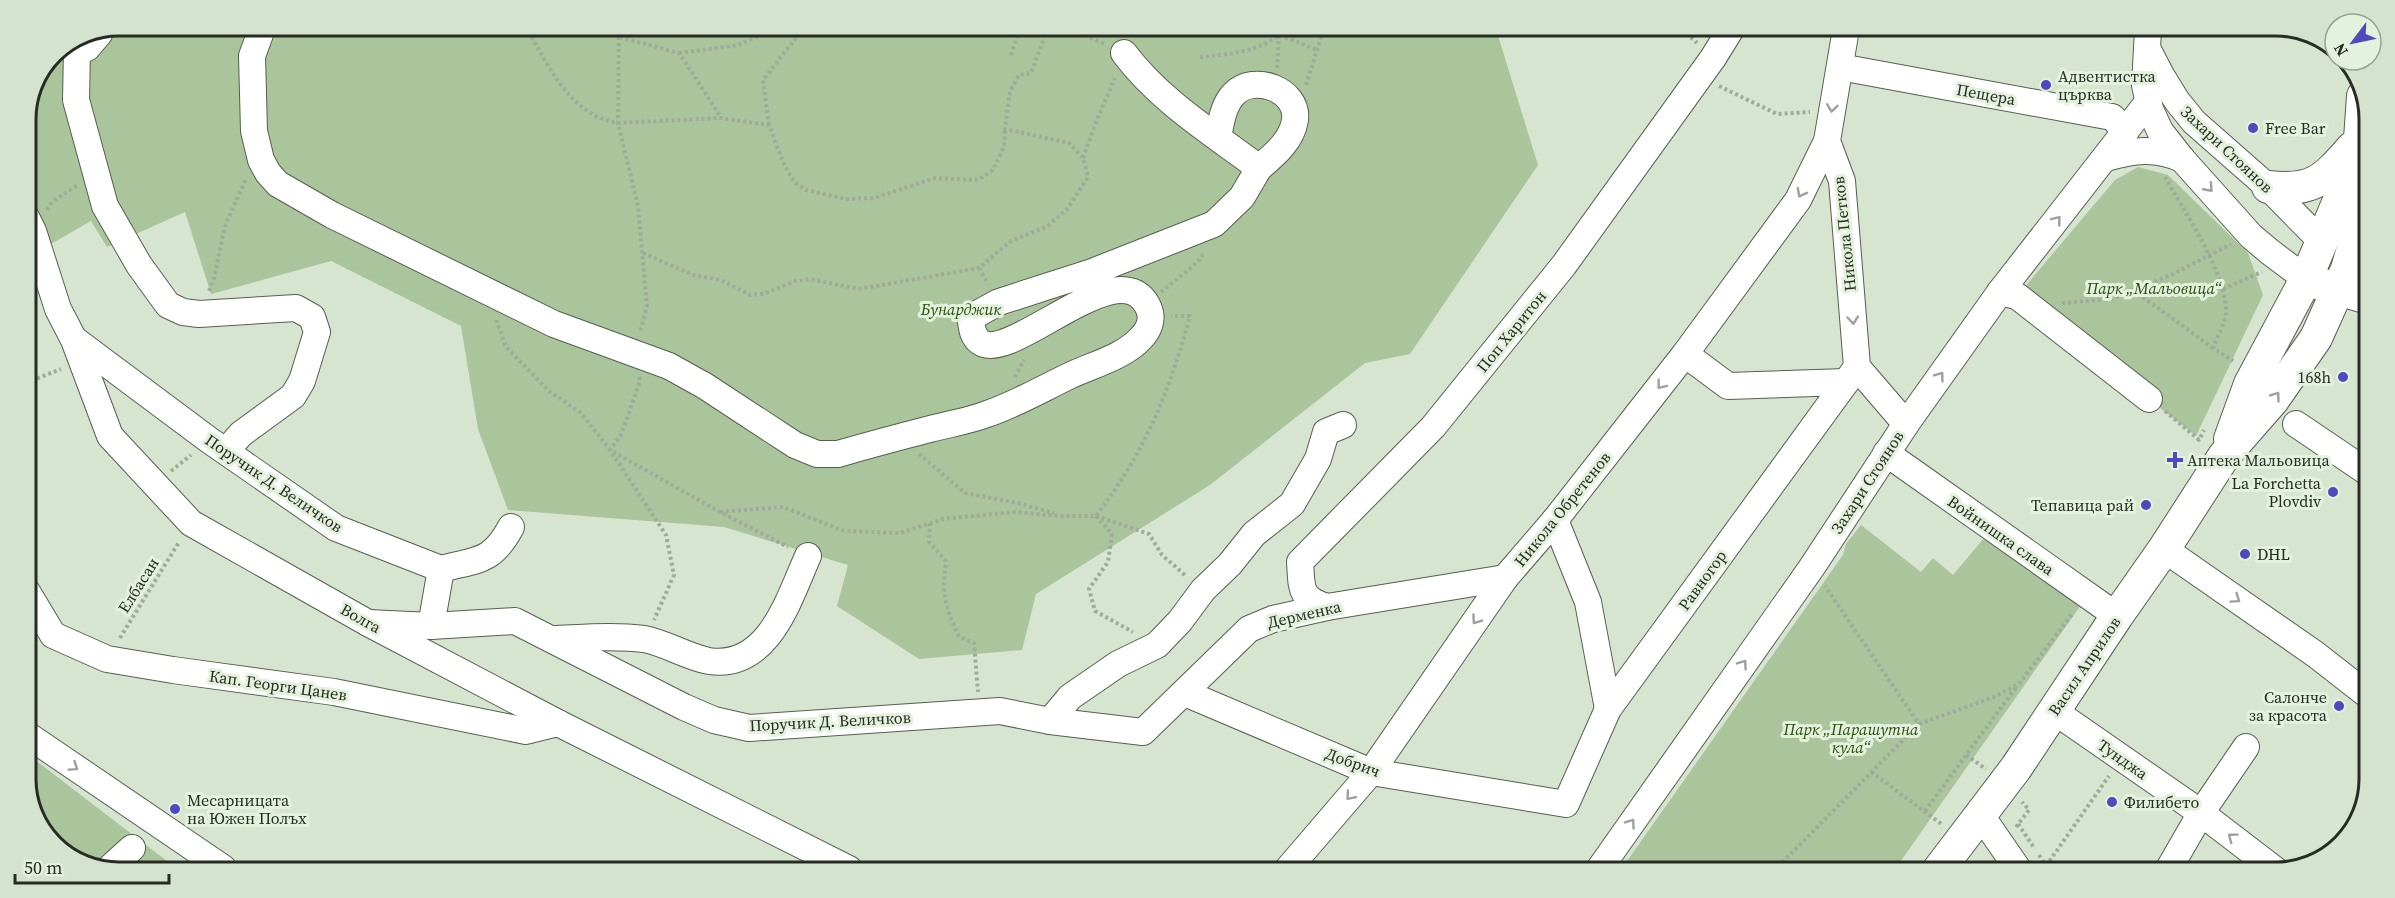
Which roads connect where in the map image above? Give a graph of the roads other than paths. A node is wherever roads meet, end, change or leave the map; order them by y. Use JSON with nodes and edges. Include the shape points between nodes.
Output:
{"nodes":[{"id":1,"x":259,"y":36,"type":"edge"},
{"id":2,"x":1726,"y":36,"type":"edge"},
{"id":3,"x":1845,"y":36,"type":"edge"},
{"id":4,"x":2147,"y":38,"type":"edge"},
{"id":5,"x":95,"y":40,"type":"edge"},
{"id":6,"x":78,"y":47,"type":"edge"},
{"id":7,"x":75,"y":49,"type":"edge"},
{"id":8,"x":1120,"y":52,"type":"road end"},
{"id":9,"x":1840,"y":67,"type":"junction"},
{"id":10,"x":2148,"y":102,"type":"junction"},
{"id":11,"x":2126,"y":131,"type":"junction"},
{"id":12,"x":1218,"y":137,"type":"junction"},
{"id":13,"x":2359,"y":140,"type":"edge"},
{"id":14,"x":1827,"y":141,"type":"junction"},
{"id":15,"x":2359,"y":142,"type":"edge"},
{"id":16,"x":2106,"y":158,"type":"junction"},
{"id":17,"x":2172,"y":165,"type":"junction"},
{"id":18,"x":1259,"y":168,"type":"junction"},
{"id":19,"x":2268,"y":188,"type":"junction"},
{"id":20,"x":2322,"y":242,"type":"junction"},
{"id":21,"x":2359,"y":243,"type":"edge"},
{"id":22,"x":36,"y":245,"type":"edge"},
{"id":23,"x":2306,"y":279,"type":"junction"},
{"id":24,"x":2351,"y":282,"type":"edge"},
{"id":25,"x":2000,"y":292,"type":"junction"},
{"id":26,"x":78,"y":350,"type":"junction"},
{"id":27,"x":1685,"y":354,"type":"junction"},
{"id":28,"x":1852,"y":374,"type":"junction"},
{"id":29,"x":2149,"y":399,"type":"road end"},
{"id":30,"x":1906,"y":424,"type":"junction"},
{"id":31,"x":2296,"y":424,"type":"dead end"},
{"id":32,"x":1343,"y":425,"type":"dead end"},
{"id":33,"x":218,"y":446,"type":"junction"},
{"id":34,"x":1886,"y":453,"type":"junction"},
{"id":35,"x":2224,"y":456,"type":"junction"},
{"id":36,"x":2359,"y":467,"type":"edge"},
{"id":37,"x":1555,"y":520,"type":"junction"},
{"id":38,"x":511,"y":527,"type":"dead end"},
{"id":39,"x":808,"y":556,"type":"road end"},
{"id":40,"x":2176,"y":557,"type":"junction"},
{"id":41,"x":441,"y":569,"type":"junction"},
{"id":42,"x":1505,"y":578,"type":"junction"},
{"id":43,"x":36,"y":607,"type":"edge"},
{"id":44,"x":1327,"y":607,"type":"junction"},
{"id":45,"x":2117,"y":616,"type":"junction"},
{"id":46,"x":368,"y":623,"type":"junction"},
{"id":47,"x":431,"y":626,"type":"junction"},
{"id":48,"x":548,"y":639,"type":"junction"},
{"id":49,"x":2359,"y":688,"type":"edge"},
{"id":50,"x":1185,"y":693,"type":"junction"},
{"id":51,"x":1608,"y":709,"type":"junction"},
{"id":52,"x":2054,"y":711,"type":"junction"},
{"id":53,"x":1050,"y":721,"type":"junction"},
{"id":54,"x":558,"y":723,"type":"junction"},
{"id":55,"x":1143,"y":732,"type":"joint"},
{"id":56,"x":36,"y":741,"type":"edge"},
{"id":57,"x":2246,"y":747,"type":"dead end"},
{"id":58,"x":1371,"y":772,"type":"junction"},
{"id":59,"x":1566,"y":804,"type":"joint"},
{"id":60,"x":2201,"y":813,"type":"junction"},
{"id":61,"x":1980,"y":814,"type":"junction"},
{"id":62,"x":132,"y":848,"type":"dead end"},
{"id":63,"x":117,"y":862,"type":"edge"},
{"id":64,"x":214,"y":862,"type":"edge"},
{"id":65,"x":835,"y":862,"type":"edge"},
{"id":66,"x":1294,"y":862,"type":"edge"},
{"id":67,"x":1604,"y":862,"type":"edge"},
{"id":68,"x":1944,"y":862,"type":"edge"},
{"id":69,"x":2013,"y":862,"type":"edge"},
{"id":70,"x":2173,"y":862,"type":"edge"},
{"id":71,"x":2265,"y":862,"type":"edge"}],
"edges":[{"from":1,"to":18,"type":"street","via":[[252,56],[254,131],[261,160],[278,184],[554,324],[669,366],[795,445],[817,454],[838,454],[985,415],[1118,354],[1141,339],[1149,328],[1152,315],[1135,292],[1116,290],[1093,297],[1028,331],[988,345],[979,342],[971,322],[977,314],[999,303],[1214,224],[1242,197]]},
{"from":2,"to":44,"type":"street","name":"Поп Харитон","via":[[1564,265],[1433,427],[1300,562],[1302,591],[1310,601]]},
{"from":3,"to":9,"type":"street","name":"Никола Петков"},
{"from":4,"to":10,"type":"street","name":"Захари Стоянов"},
{"from":4,"to":19,"type":"street","name":"Захари Стоянов","via":[[2166,84],[2194,122]]},
{"from":5,"to":6,"type":"street","via":[[87,48]]},
{"from":7,"to":33,"type":"street","via":[[76,100],[105,206],[168,305],[199,314],[296,308],[312,317],[317,332],[302,381],[293,396],[242,434]]},
{"from":8,"to":12,"type":"street","via":[[1150,83]]},
{"from":9,"to":11,"type":"street","name":"Пещера","via":[[2112,117]]},
{"from":9,"to":14,"type":"street","name":"Никола Петков","one_way":true},
{"from":10,"to":11,"type":"street","name":"Захари Стоянов"},
{"from":10,"to":17,"type":"street","name":"Захари Стоянов"},
{"from":11,"to":16,"type":"street","name":"Захари Стоянов"},
{"from":12,"to":18,"type":"street"},
{"from":12,"to":18,"type":"street","via":[[1225,108],[1235,93],[1253,84],[1276,87],[1290,100],[1295,119],[1278,152]]},
{"from":13,"to":19,"type":"main road","via":[[2322,180],[2290,190]]},
{"from":14,"to":27,"type":"street","name":"Никола Обретенов","one_way":true,"via":[[1798,200]]},
{"from":14,"to":28,"type":"street","name":"Никола Петков","one_way":true,"via":[[1842,181]]},
{"from":15,"to":20,"type":"main road","name":"Васил Априлов"},
{"from":16,"to":17,"type":"street","via":[[2150,150],[2167,152]]},
{"from":25,"to":16,"type":"street","name":"Захари Стоянов","one_way":true},
{"from":17,"to":23,"type":"street","name":"Захари Стоянов","one_way":true},
{"from":19,"to":20,"type":"street","name":"Захари Стоянов"},
{"from":20,"to":23,"type":"main road","name":"Васил Априлов"},
{"from":20,"to":24,"type":"main road"},
{"from":21,"to":24,"type":"main road","name":"Васил Априлов"},
{"from":22,"to":26,"type":"street","name":"Волга","via":[[58,309]]},
{"from":23,"to":24,"type":"main road"},
{"from":23,"to":35,"type":"main road","name":"Васил Априлов","via":[[2250,384]]},
{"from":35,"to":24,"type":"main road","name":"Васил Априлов","one_way":true,"via":[[2273,400]]},
{"from":25,"to":29,"type":"street","via":[[2017,296]]},
{"from":30,"to":25,"type":"street","name":"Захари Стоянов","one_way":true},
{"from":26,"to":33,"type":"street","name":"Поручик Д. Величков"},
{"from":26,"to":46,"type":"street","name":"Волга","via":[[110,436],[191,523]]},
{"from":27,"to":28,"type":"street","via":[[1728,386]]},
{"from":27,"to":37,"type":"street","name":"Никола Обретенов","one_way":true},
{"from":28,"to":30,"type":"street"},
{"from":28,"to":51,"type":"street","name":"Равногор"},
{"from":30,"to":34,"type":"street","name":"Захари Стоянов"},
{"from":31,"to":36,"type":"street"},
{"from":32,"to":53,"type":"street","via":[[1326,432],[1318,459],[1292,504],[1254,534],[1157,645],[1118,664],[1070,697]]},
{"from":33,"to":41,"type":"street","name":"Поручик Д. Величков","via":[[336,528]]},
{"from":34,"to":45,"type":"street","name":"Войнишка слава"},
{"from":67,"to":34,"type":"street","name":"Захари Стоянов","one_way":true,"via":[[1812,567]]},
{"from":35,"to":40,"type":"main road","name":"Васил Априлов"},
{"from":37,"to":42,"type":"street","name":"Никола Обретенов"},
{"from":37,"to":51,"type":"street","via":[[1588,602]]},
{"from":38,"to":41,"type":"street","via":[[501,547],[478,562]]},
{"from":39,"to":48,"type":"street","via":[[778,622],[762,644],[739,660],[710,661],[645,639]]},
{"from":40,"to":45,"type":"main road","name":"Васил Априлов"},
{"from":40,"to":49,"type":"street","one_way":true},
{"from":41,"to":47,"type":"street"},
{"from":42,"to":44,"type":"street","name":"Дерменка"},
{"from":42,"to":58,"type":"street","name":"Никола Обретенов","one_way":true},
{"from":43,"to":54,"type":"street","name":"Кап. Георги Цанев","via":[[53,635],[107,659],[334,692],[526,731]]},
{"from":44,"to":50,"type":"street","name":"Дерменка","via":[[1249,629]]},
{"from":45,"to":52,"type":"main road","name":"Васил Априлов"},
{"from":46,"to":47,"type":"street","name":"Поручик Д. Величков"},
{"from":46,"to":54,"type":"street","name":"Волга"},
{"from":47,"to":48,"type":"street","name":"Поручик Д. Величков","via":[[515,621]]},
{"from":48,"to":53,"type":"street","name":"Поручик Д. Величков","via":[[684,707],[714,720],[749,728],[1000,711]]},
{"from":50,"to":55,"type":"street","name":"Дерменка"},
{"from":50,"to":58,"type":"street","name":"Добрич"},
{"from":51,"to":59,"type":"street","name":"Равногор"},
{"from":52,"to":60,"type":"street","name":"Тунджа"},
{"from":52,"to":61,"type":"main road","name":"Васил Априлов"},
{"from":53,"to":55,"type":"street","name":"Поручик Д. Величков"},
{"from":54,"to":65,"type":"street","name":"Волга"},
{"from":56,"to":64,"type":"street","one_way":true},
{"from":57,"to":60,"type":"street"},
{"from":58,"to":59,"type":"street","name":"Добрич"},
{"from":58,"to":66,"type":"street","name":"Никола Обретенов","one_way":true},
{"from":60,"to":70,"type":"street"},
{"from":71,"to":60,"type":"street","name":"Тунджа","one_way":true},
{"from":61,"to":68,"type":"main road","name":"Васил Априлов"},
{"from":61,"to":69,"type":"street"},
{"from":62,"to":63,"type":"street"}]}
